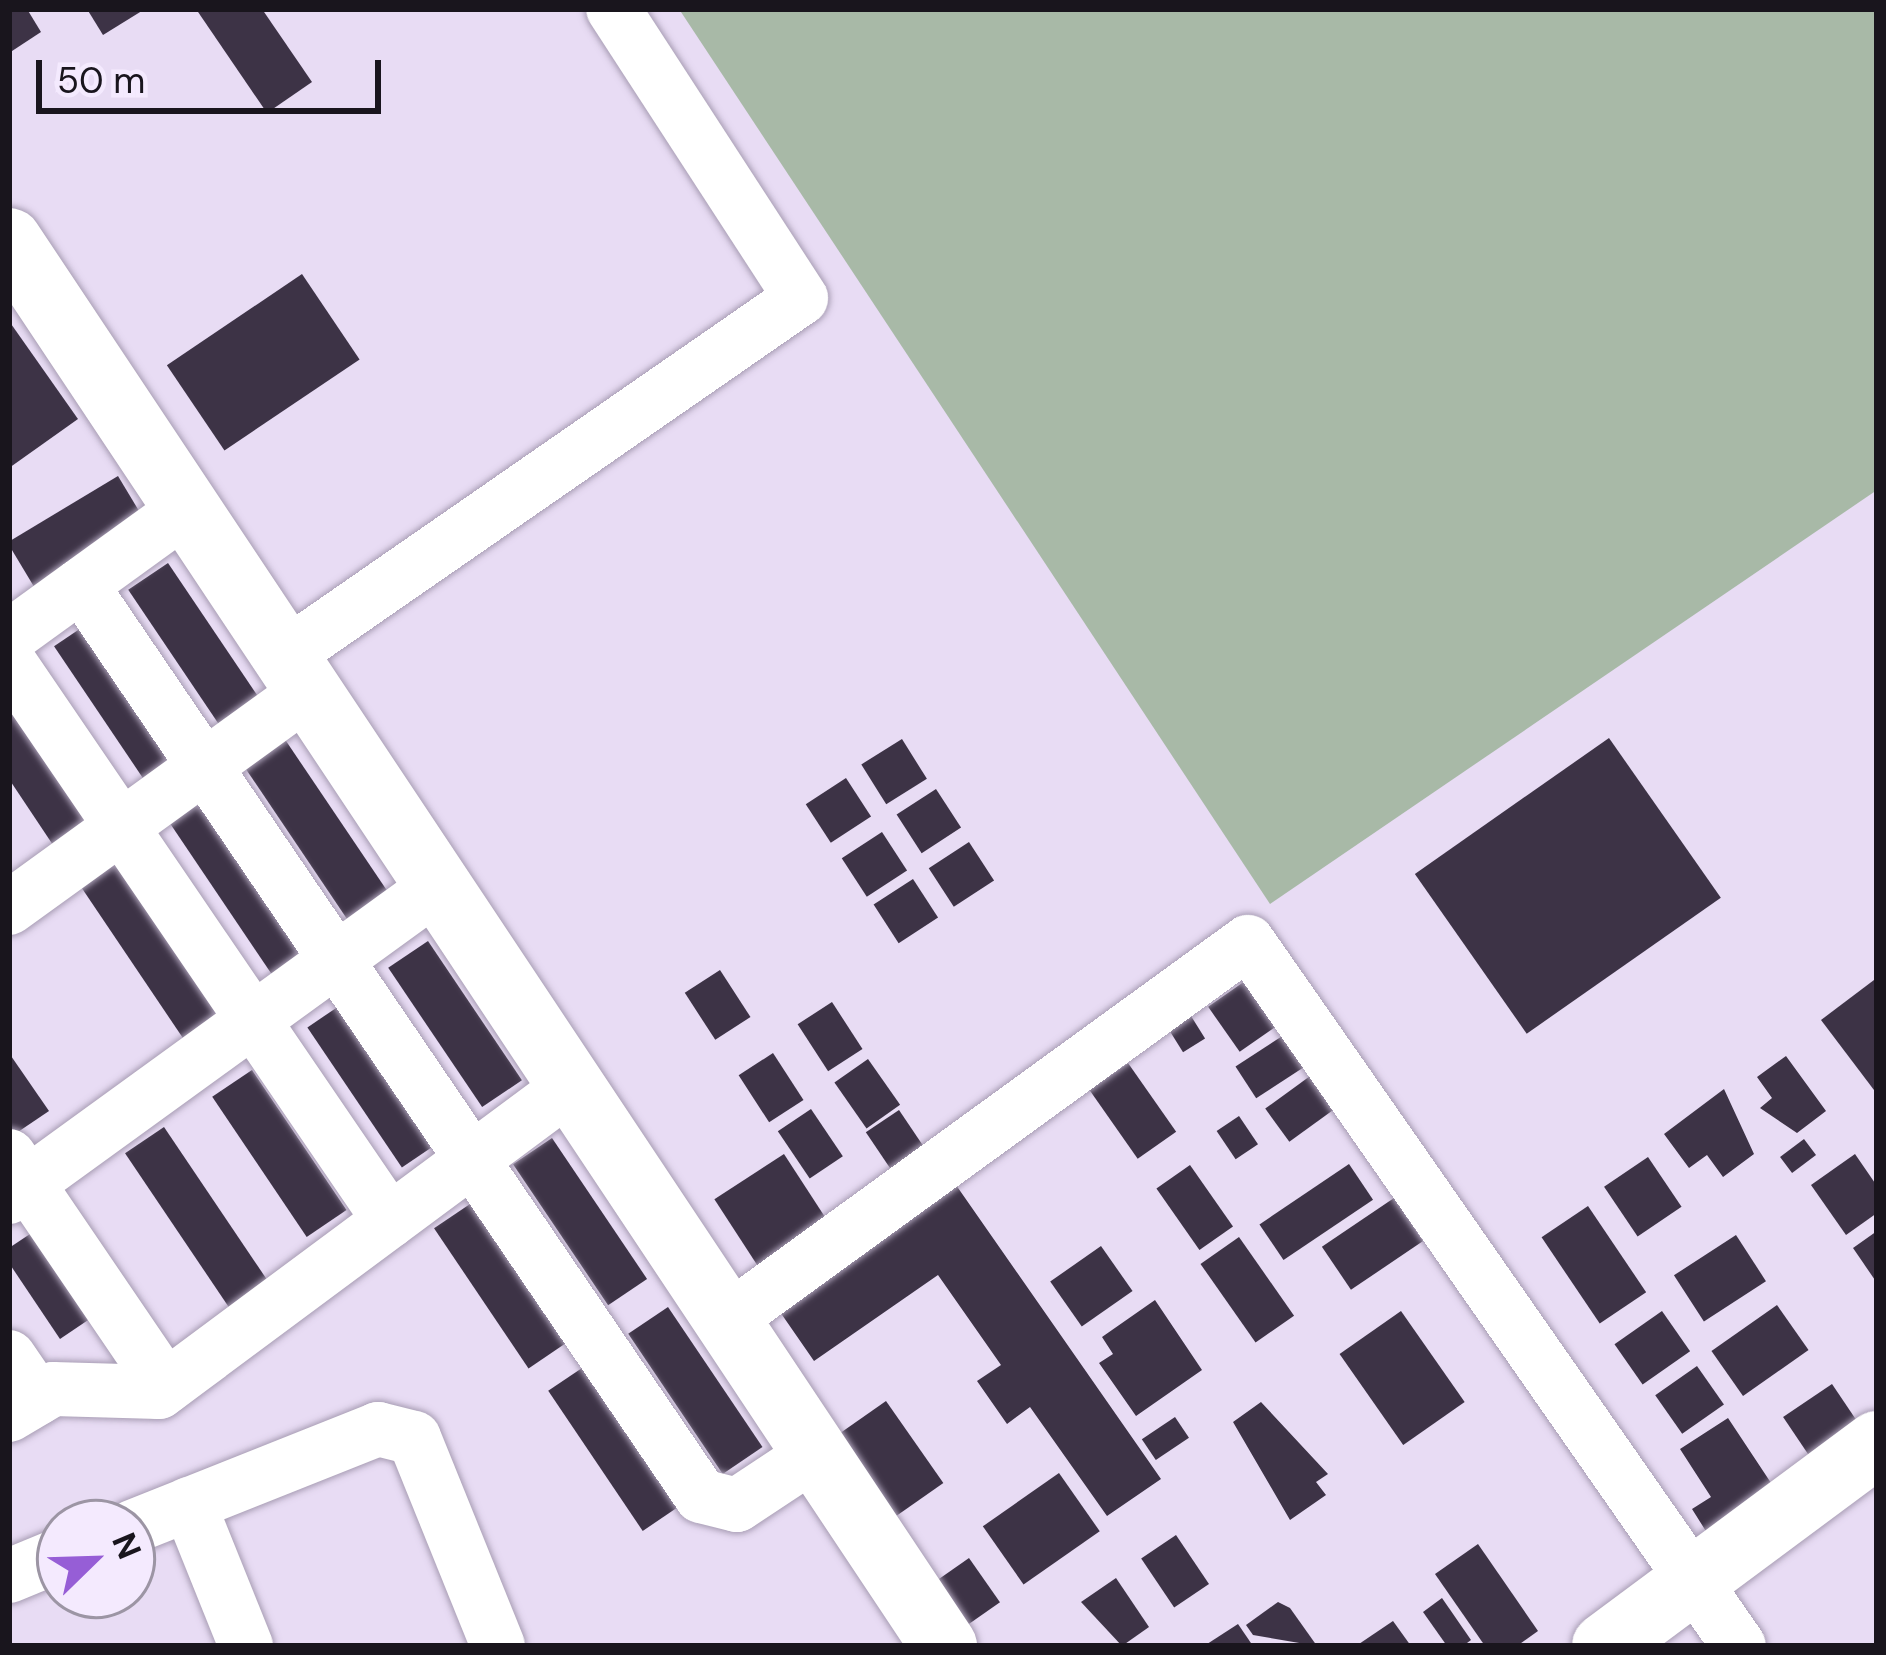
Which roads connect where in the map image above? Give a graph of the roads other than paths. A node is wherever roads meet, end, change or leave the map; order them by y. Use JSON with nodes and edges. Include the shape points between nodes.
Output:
{"nodes":[{"id":1,"x":613,"y":9,"type":"edge"},
{"id":2,"x":9,"y":241,"type":"edge"},
{"id":3,"x":183,"y":511,"type":"junction"},
{"id":4,"x":81,"y":585,"type":"junction"},
{"id":5,"x":9,"y":637,"type":"edge"},
{"id":6,"x":9,"y":662,"type":"edge"},
{"id":7,"x":295,"y":674,"type":"junction"},
{"id":8,"x":204,"y":766,"type":"junction"},
{"id":9,"x":121,"y":826,"type":"junction"},
{"id":10,"x":435,"y":888,"type":"junction"},
{"id":11,"x":9,"y":908,"type":"edge"},
{"id":12,"x":336,"y":960,"type":"junction"},
{"id":13,"x":253,"y":1020,"type":"junction"},
{"id":14,"x":567,"y":1089,"type":"junction"},
{"id":15,"x":472,"y":1160,"type":"junction"},
{"id":16,"x":15,"y":1179,"type":"edge"},
{"id":17,"x":390,"y":1221,"type":"junction"},
{"id":18,"x":725,"y":1321,"type":"junction"},
{"id":19,"x":166,"y":1387,"type":"junction"},
{"id":20,"x":18,"y":1390,"type":"edge"},
{"id":21,"x":1877,"y":1444,"type":"edge"},
{"id":22,"x":814,"y":1454,"type":"junction"},
{"id":23,"x":189,"y":1504,"type":"junction"},
{"id":24,"x":156,"y":1517,"type":"edge"},
{"id":25,"x":1696,"y":1580,"type":"junction"},
{"id":26,"x":246,"y":1646,"type":"edge"},
{"id":27,"x":498,"y":1646,"type":"edge"},
{"id":28,"x":944,"y":1646,"type":"edge"},
{"id":29,"x":1605,"y":1646,"type":"edge"},
{"id":30,"x":1739,"y":1646,"type":"edge"}],
"edges":[{"from":1,"to":7,"type":"street","via":[[801,298]]},
{"from":2,"to":3,"type":"street"},
{"from":3,"to":4,"type":"street"},
{"from":3,"to":7,"type":"street"},
{"from":4,"to":5,"type":"street"},
{"from":4,"to":8,"type":"street"},
{"from":6,"to":9,"type":"street"},
{"from":7,"to":8,"type":"street"},
{"from":7,"to":10,"type":"street"},
{"from":8,"to":9,"type":"street"},
{"from":8,"to":12,"type":"street"},
{"from":9,"to":11,"type":"street"},
{"from":9,"to":13,"type":"street"},
{"from":10,"to":12,"type":"street"},
{"from":10,"to":14,"type":"street"},
{"from":12,"to":13,"type":"street"},
{"from":12,"to":15,"type":"street"},
{"from":13,"to":16,"type":"street"},
{"from":13,"to":17,"type":"street"},
{"from":14,"to":15,"type":"street"},
{"from":14,"to":18,"type":"street"},
{"from":15,"to":17,"type":"street"},
{"from":15,"to":22,"type":"street","via":[[701,1496],[737,1505]]},
{"from":16,"to":19,"type":"street"},
{"from":17,"to":19,"type":"street"},
{"from":18,"to":22,"type":"street"},
{"from":18,"to":25,"type":"street","via":[[1248,943]]},
{"from":19,"to":20,"type":"street"},
{"from":21,"to":25,"type":"street"},
{"from":22,"to":28,"type":"street"},
{"from":23,"to":24,"type":"street"},
{"from":23,"to":26,"type":"street"},
{"from":23,"to":27,"type":"street","via":[[378,1429],[414,1438]]},
{"from":25,"to":29,"type":"street"},
{"from":25,"to":30,"type":"street"}]}
